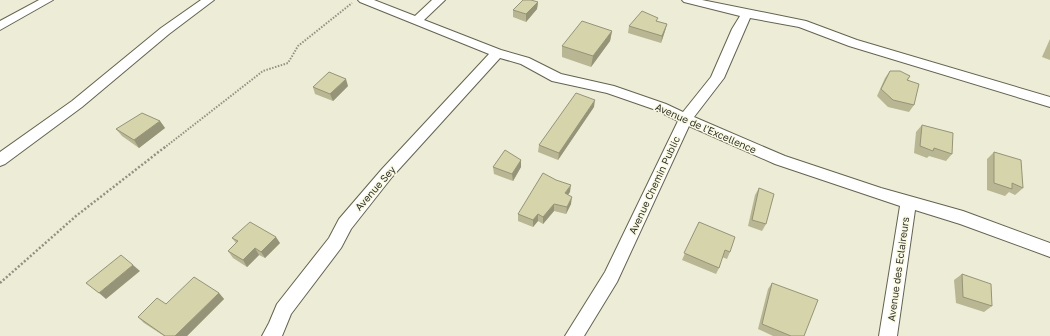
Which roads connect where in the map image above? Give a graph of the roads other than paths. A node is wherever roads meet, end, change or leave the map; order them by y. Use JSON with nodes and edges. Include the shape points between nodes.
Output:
{"nodes":[{"id":1,"x":47,"y":0,"type":"edge"},
{"id":2,"x":208,"y":0,"type":"edge"},
{"id":3,"x":364,"y":0,"type":"edge"},
{"id":4,"x":439,"y":0,"type":"edge"},
{"id":5,"x":688,"y":0,"type":"edge"},
{"id":6,"x":747,"y":14,"type":"junction"},
{"id":7,"x":417,"y":20,"type":"junction"},
{"id":8,"x":0,"y":26,"type":"edge"},
{"id":9,"x":498,"y":53,"type":"junction"},
{"id":10,"x":1050,"y":102,"type":"edge"},
{"id":11,"x":686,"y":118,"type":"junction"},
{"id":12,"x":0,"y":160,"type":"edge"},
{"id":13,"x":908,"y":202,"type":"junction"},
{"id":14,"x":1050,"y":250,"type":"edge"},
{"id":15,"x":271,"y":336,"type":"edge"},
{"id":16,"x":574,"y":336,"type":"edge"},
{"id":17,"x":888,"y":336,"type":"edge"}],
"edges":[{"from":1,"to":8,"type":"street"},
{"from":2,"to":12,"type":"street","via":[[165,31],[77,104]]},
{"from":3,"to":7,"type":"street","name":"Avenue de l'Excellence"},
{"from":4,"to":7,"type":"street"},
{"from":5,"to":6,"type":"street"},
{"from":6,"to":10,"type":"street","via":[[802,24]]},
{"from":6,"to":11,"type":"street","name":"Avenue Chemin Public","via":[[717,78]]},
{"from":7,"to":9,"type":"street","name":"Avenue de l'Excellence"},
{"from":9,"to":11,"type":"street","name":"Avenue de l'Excellence","via":[[525,61],[557,78],[609,89]]},
{"from":9,"to":15,"type":"street","name":"Avenue Sey","via":[[387,173],[350,218],[335,243],[283,310],[278,328]]},
{"from":11,"to":13,"type":"street","name":"Avenue de l'Excellence","via":[[780,160]]},
{"from":11,"to":16,"type":"street","name":"Avenue Chemin Public","via":[[611,277]]},
{"from":13,"to":14,"type":"street","name":"Avenue de l'Excellence","via":[[963,218]]},
{"from":13,"to":17,"type":"street","name":"Avenue des Eclaireurs"}]}
